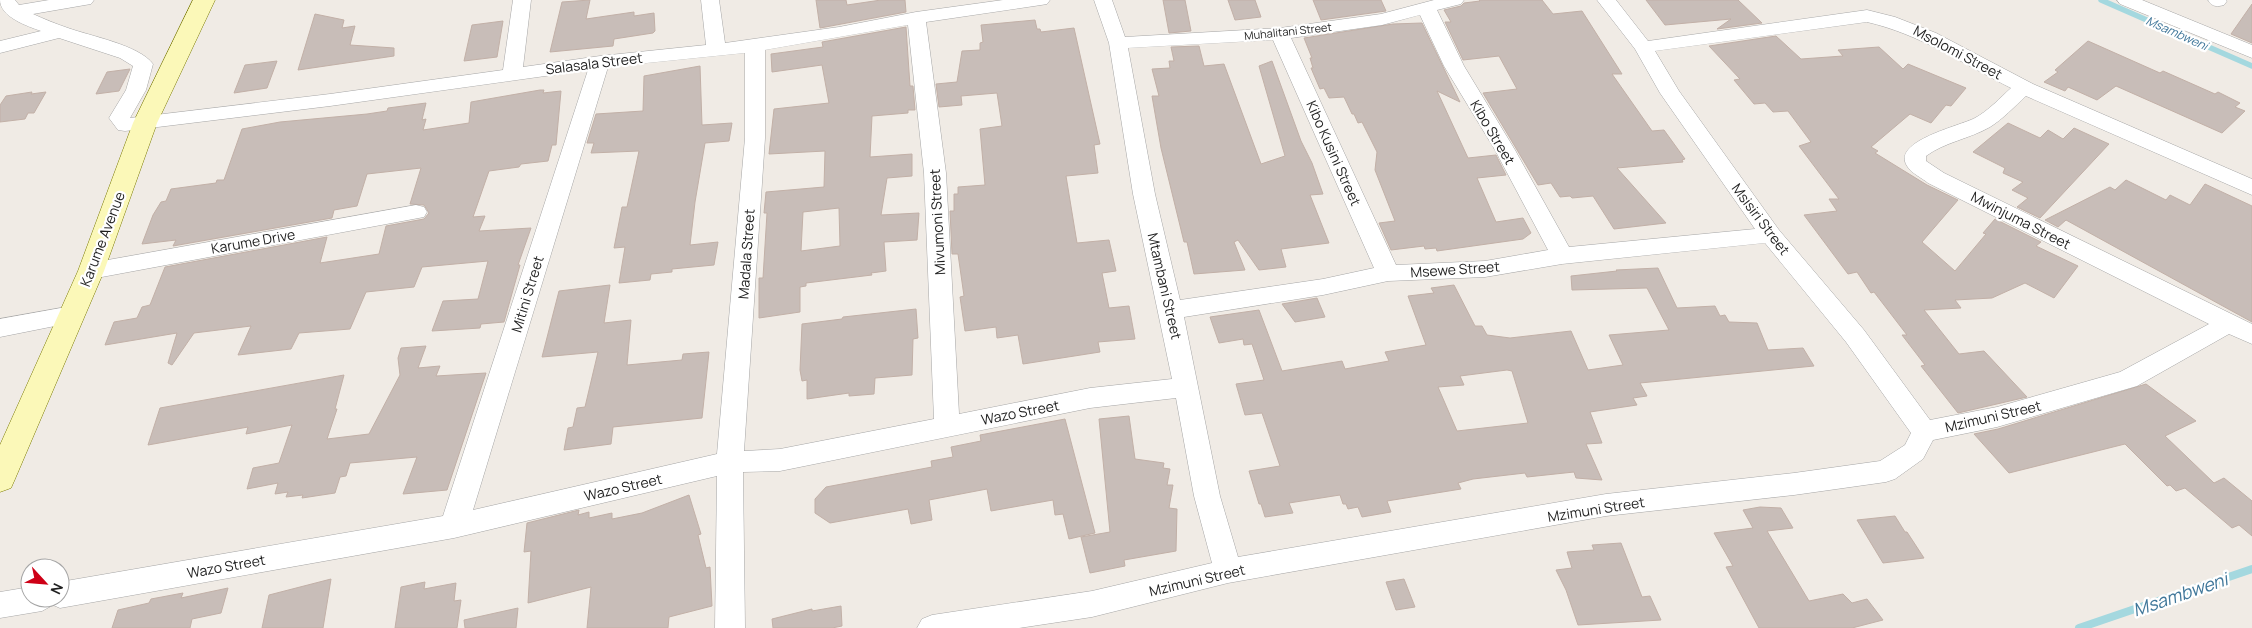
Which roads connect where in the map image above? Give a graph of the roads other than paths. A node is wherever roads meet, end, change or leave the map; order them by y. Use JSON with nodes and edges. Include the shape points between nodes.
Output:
{"nodes":[{"id":1,"x":85,"y":0,"type":"edge"},
{"id":2,"x":204,"y":0,"type":"edge"},
{"id":3,"x":522,"y":0,"type":"edge"},
{"id":4,"x":710,"y":0,"type":"edge"},
{"id":5,"x":1041,"y":0,"type":"edge"},
{"id":6,"x":1104,"y":0,"type":"edge"},
{"id":7,"x":1455,"y":0,"type":"edge"},
{"id":8,"x":1606,"y":0,"type":"edge"},
{"id":9,"x":2126,"y":0,"type":"edge"},
{"id":10,"x":9,"y":5,"type":"edge"},
{"id":11,"x":1426,"y":7,"type":"junction"},
{"id":12,"x":916,"y":18,"type":"junction"},
{"id":13,"x":60,"y":32,"type":"junction"},
{"id":14,"x":1280,"y":34,"type":"junction"},
{"id":15,"x":1118,"y":43,"type":"junction"},
{"id":16,"x":755,"y":46,"type":"junction"},
{"id":17,"x":0,"y":47,"type":"edge"},
{"id":18,"x":1643,"y":47,"type":"junction"},
{"id":19,"x":716,"y":49,"type":"junction"},
{"id":20,"x":2252,"y":52,"type":"edge"},
{"id":21,"x":600,"y":62,"type":"junction"},
{"id":22,"x":512,"y":73,"type":"junction"},
{"id":23,"x":2024,"y":87,"type":"junction"},
{"id":24,"x":145,"y":123,"type":"junction"},
{"id":25,"x":2252,"y":188,"type":"edge"},
{"id":26,"x":416,"y":212,"type":"dead end"},
{"id":27,"x":1771,"y":235,"type":"junction"},
{"id":28,"x":1562,"y":256,"type":"junction"},
{"id":29,"x":91,"y":271,"type":"junction"},
{"id":30,"x":1388,"y":273,"type":"junction"},
{"id":31,"x":1170,"y":310,"type":"junction"},
{"id":32,"x":72,"y":315,"type":"junction"},
{"id":33,"x":2228,"y":324,"type":"junction"},
{"id":34,"x":0,"y":328,"type":"edge"},
{"id":35,"x":2252,"y":335,"type":"edge"},
{"id":36,"x":1187,"y":387,"type":"junction"},
{"id":37,"x":946,"y":427,"type":"junction"},
{"id":38,"x":1924,"y":432,"type":"junction"},
{"id":39,"x":730,"y":462,"type":"junction"},
{"id":40,"x":0,"y":479,"type":"edge"},
{"id":41,"x":454,"y":526,"type":"junction"},
{"id":42,"x":1228,"y":571,"type":"junction"},
{"id":43,"x":70,"y":593,"type":"edge"},
{"id":44,"x":20,"y":602,"type":"edge"},
{"id":45,"x":0,"y":605,"type":"edge"},
{"id":46,"x":730,"y":628,"type":"edge"},
{"id":47,"x":932,"y":628,"type":"edge"}],
"edges":[{"from":1,"to":10,"type":"street"},
{"from":2,"to":24,"type":"main road","name":"Karume Avenue"},
{"from":3,"to":22,"type":"street"},
{"from":4,"to":19,"type":"street"},
{"from":5,"to":12,"type":"street","name":"Salasala Street"},
{"from":6,"to":15,"type":"street","name":"Mtambani Street"},
{"from":7,"to":11,"type":"street","name":"Muhalitani Street"},
{"from":8,"to":18,"type":"street","name":"Msisiri Street"},
{"from":9,"to":20,"type":"street"},
{"from":10,"to":13,"type":"street"},
{"from":11,"to":14,"type":"street","name":"Muhalitani Street","via":[[1382,20]]},
{"from":11,"to":28,"type":"street","name":"Kibo Street","via":[[1454,66],[1505,150]]},
{"from":12,"to":16,"type":"street","name":"Salasala Street"},
{"from":12,"to":37,"type":"street","name":"Mivumoni Street","via":[[935,173]]},
{"from":13,"to":17,"type":"street"},
{"from":13,"to":24,"type":"street","name":"Salasala Street","via":[[128,54],[143,64],[136,90],[119,118],[125,125]]},
{"from":14,"to":15,"type":"street","name":"Muhalitani Street"},
{"from":14,"to":30,"type":"street","name":"Kibo Kusini Street"},
{"from":15,"to":31,"type":"street","name":"Mtambani Street","via":[[1144,194]]},
{"from":16,"to":19,"type":"street","name":"Salasala Street"},
{"from":16,"to":39,"type":"street","name":"Madala Street","via":[[755,138]]},
{"from":18,"to":23,"type":"street","name":"Msolomi Street","via":[[1867,16],[1918,30]]},
{"from":18,"to":27,"type":"street","name":"Msisiri Street","via":[[1670,93]]},
{"from":19,"to":21,"type":"street","name":"Salasala Street"},
{"from":21,"to":22,"type":"street","name":"Salasala Street"},
{"from":21,"to":41,"type":"street","name":"Mitini Street"},
{"from":22,"to":24,"type":"street","name":"Salasala Street"},
{"from":23,"to":25,"type":"street","name":"Msolomi Street"},
{"from":23,"to":33,"type":"street","name":"Mwinjuma Street","via":[[1985,122],[1931,142],[1916,154],[1916,164],[1936,178]]},
{"from":24,"to":29,"type":"main road","name":"Karume Avenue"},
{"from":26,"to":29,"type":"street","name":"Karume Drive"},
{"from":27,"to":28,"type":"street","name":"Msewe Street"},
{"from":27,"to":38,"type":"street","name":"Msisiri Street","via":[[1855,336]]},
{"from":28,"to":30,"type":"street","name":"Msewe Street","via":[[1485,269]]},
{"from":29,"to":32,"type":"main road","name":"Karume Avenue"},
{"from":30,"to":31,"type":"street","name":"Msewe Street","via":[[1323,287]]},
{"from":31,"to":36,"type":"street","name":"Mtambani Street"},
{"from":32,"to":34,"type":"street"},
{"from":32,"to":40,"type":"main road","name":"Karume Avenue"},
{"from":33,"to":35,"type":"street","name":"Mwinjuma Street"},
{"from":33,"to":38,"type":"street","name":"Mzimuni Street","via":[[2128,380],[1998,417]]},
{"from":36,"to":37,"type":"street","name":"Wazo Street","via":[[1090,398]]},
{"from":36,"to":42,"type":"street","name":"Mtambani Street","via":[[1208,496]]},
{"from":37,"to":39,"type":"street","name":"Wazo Street","via":[[780,460]]},
{"from":38,"to":42,"type":"street","name":"Mzimuni Street","via":[[1914,452],[1886,472],[1606,505]]},
{"from":39,"to":41,"type":"street","name":"Wazo Street"},
{"from":39,"to":46,"type":"street","name":"Madala Street"},
{"from":41,"to":43,"type":"street","name":"Wazo Street"},
{"from":42,"to":47,"type":"street","name":"Mzimuni Street","via":[[1092,604]]},
{"from":44,"to":45,"type":"street"}]}
